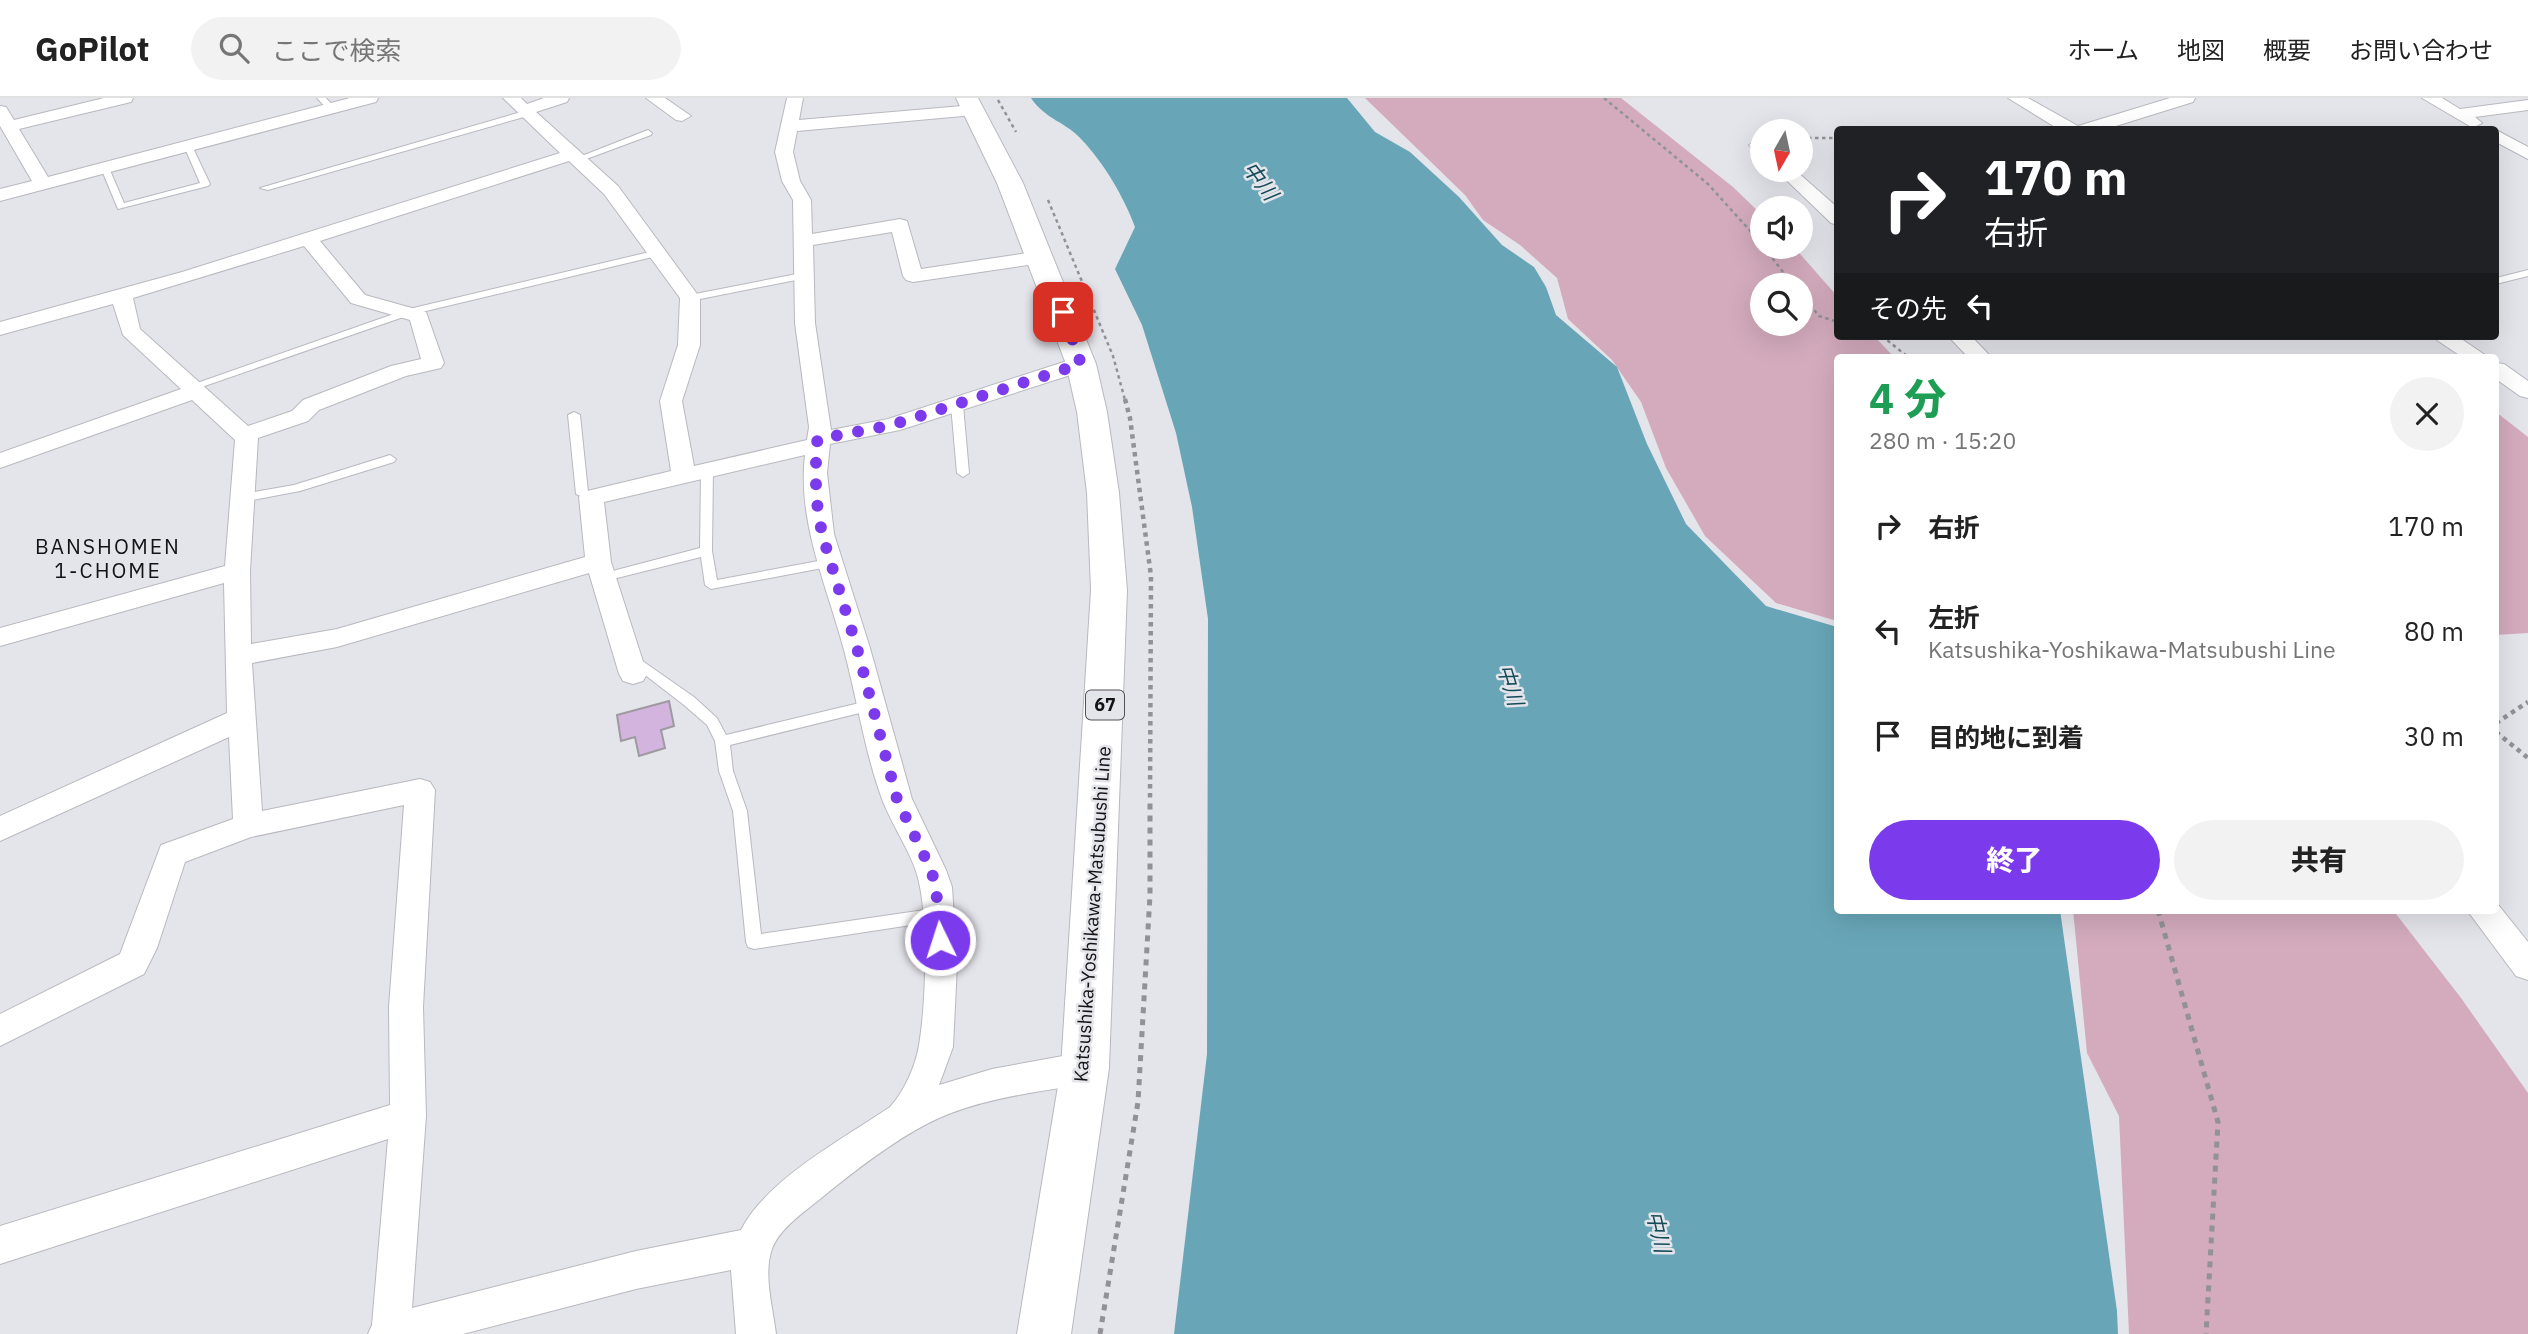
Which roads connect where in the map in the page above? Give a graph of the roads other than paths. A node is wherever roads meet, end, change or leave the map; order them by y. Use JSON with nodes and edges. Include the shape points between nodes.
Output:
{"nodes":[{"id":1,"x":125,"y":98,"type":"edge"},
{"id":2,"x":370,"y":98,"type":"edge"},
{"id":3,"x":561,"y":98,"type":"edge"},
{"id":4,"x":654,"y":98,"type":"edge"},
{"id":5,"x":795,"y":98,"type":"edge"},
{"id":6,"x":2016,"y":98,"type":"edge"},
{"id":7,"x":2187,"y":98,"type":"edge"},
{"id":8,"x":2430,"y":98,"type":"edge"},
{"id":9,"x":326,"y":103,"type":"edge"},
{"id":10,"x":971,"y":104,"type":"edge"},
{"id":11,"x":2528,"y":105,"type":"edge"},
{"id":12,"x":521,"y":107,"type":"edge"},
{"id":13,"x":0,"y":110,"type":"edge"},
{"id":14,"x":2458,"y":114,"type":"junction"},
{"id":15,"x":682,"y":116,"type":"dead end"},
{"id":16,"x":789,"y":126,"type":"junction"},
{"id":17,"x":2066,"y":126,"type":"edge"},
{"id":18,"x":2096,"y":126,"type":"edge"},
{"id":19,"x":2478,"y":126,"type":"edge"},
{"id":20,"x":7,"y":128,"type":"edge"},
{"id":21,"x":648,"y":134,"type":"dead end"},
{"id":22,"x":2499,"y":137,"type":"edge"},
{"id":23,"x":188,"y":146,"type":"junction"},
{"id":24,"x":2528,"y":154,"type":"edge"},
{"id":25,"x":574,"y":157,"type":"junction"},
{"id":26,"x":105,"y":168,"type":"junction"},
{"id":27,"x":1798,"y":182,"type":"edge"},
{"id":28,"x":43,"y":184,"type":"junction"},
{"id":29,"x":265,"y":188,"type":"dead end"},
{"id":30,"x":0,"y":195,"type":"edge"},
{"id":31,"x":1834,"y":215,"type":"edge"},
{"id":32,"x":308,"y":239,"type":"junction"},
{"id":33,"x":802,"y":241,"type":"junction"},
{"id":34,"x":657,"y":253,"type":"junction"},
{"id":35,"x":1041,"y":257,"type":"junction"},
{"id":36,"x":2528,"y":273,"type":"edge"},
{"id":37,"x":802,"y":276,"type":"junction"},
{"id":38,"x":2499,"y":280,"type":"edge"},
{"id":39,"x":122,"y":296,"type":"junction"},
{"id":40,"x":690,"y":298,"type":"junction"},
{"id":41,"x":410,"y":312,"type":"junction"},
{"id":42,"x":0,"y":329,"type":"edge"},
{"id":43,"x":1963,"y":340,"type":"edge"},
{"id":44,"x":2449,"y":340,"type":"edge"},
{"id":45,"x":1977,"y":354,"type":"edge"},
{"id":46,"x":2472,"y":354,"type":"edge"},
{"id":47,"x":1081,"y":364,"type":"junction"},
{"id":48,"x":2499,"y":371,"type":"edge"},
{"id":49,"x":192,"y":390,"type":"junction"},
{"id":50,"x":2528,"y":391,"type":"edge"},
{"id":51,"x":957,"y":405,"type":"junction"},
{"id":52,"x":575,"y":415,"type":"dead end"},
{"id":53,"x":244,"y":435,"type":"junction"},
{"id":54,"x":817,"y":442,"type":"junction"},
{"id":55,"x":390,"y":459,"type":"dead end"},
{"id":56,"x":0,"y":461,"type":"edge"},
{"id":57,"x":695,"y":473,"type":"junction"},
{"id":58,"x":963,"y":473,"type":"dead end"},
{"id":59,"x":592,"y":497,"type":"junction"},
{"id":60,"x":242,"y":498,"type":"junction"},
{"id":61,"x":706,"y":551,"type":"junction"},
{"id":62,"x":829,"y":563,"type":"junction"},
{"id":63,"x":605,"y":569,"type":"junction"},
{"id":64,"x":237,"y":571,"type":"junction"},
{"id":65,"x":0,"y":637,"type":"edge"},
{"id":66,"x":237,"y":656,"type":"junction"},
{"id":67,"x":637,"y":669,"type":"joint"},
{"id":68,"x":873,"y":705,"type":"junction"},
{"id":69,"x":243,"y":718,"type":"junction"},
{"id":70,"x":722,"y":741,"type":"junction"},
{"id":71,"x":248,"y":826,"type":"junction"},
{"id":72,"x":0,"y":828,"type":"edge"},
{"id":73,"x":2486,"y":914,"type":"edge"},
{"id":74,"x":938,"y":915,"type":"junction"},
{"id":75,"x":2528,"y":966,"type":"edge"},
{"id":76,"x":0,"y":1031,"type":"edge"},
{"id":77,"x":1085,"y":1068,"type":"junction"},
{"id":78,"x":408,"y":1116,"type":"junction"},
{"id":79,"x":903,"y":1119,"type":"junction"},
{"id":80,"x":0,"y":1245,"type":"edge"},
{"id":81,"x":752,"y":1247,"type":"junction"},
{"id":82,"x":389,"y":1334,"type":"edge"},
{"id":83,"x":756,"y":1334,"type":"edge"},
{"id":84,"x":1044,"y":1334,"type":"edge"}],
"edges":[{"from":1,"to":20,"type":"street"},
{"from":2,"to":9,"type":"street"},
{"from":3,"to":12,"type":"street"},
{"from":4,"to":15,"type":"street"},
{"from":5,"to":16,"type":"street"},
{"from":6,"to":17,"type":"street"},
{"from":7,"to":18,"type":"street"},
{"from":8,"to":14,"type":"street"},
{"from":9,"to":23,"type":"street"},
{"from":10,"to":16,"type":"street","via":[[871,121]]},
{"from":10,"to":35,"type":"main road","name":"Katsushika-Yoshikawa-Matsubushi Line","number":"67"},
{"from":11,"to":14,"type":"street"},
{"from":12,"to":25,"type":"street"},
{"from":12,"to":29,"type":"lane"},
{"from":13,"to":20,"type":"street"},
{"from":14,"to":19,"type":"street"},
{"from":16,"to":33,"type":"street","via":[[784,152],[802,200]]},
{"from":20,"to":28,"type":"street"},
{"from":21,"to":25,"type":"lane"},
{"from":22,"to":24,"type":"street"},
{"from":23,"to":26,"type":"street"},
{"from":23,"to":26,"type":"lane","via":[[205,184],[121,207]]},
{"from":25,"to":32,"type":"street"},
{"from":25,"to":34,"type":"street","via":[[611,190]]},
{"from":26,"to":28,"type":"street"},
{"from":27,"to":31,"type":"street"},
{"from":28,"to":30,"type":"street"},
{"from":32,"to":39,"type":"street"},
{"from":32,"to":41,"type":"street","via":[[358,299]]},
{"from":33,"to":35,"type":"street","via":[[900,226],[913,276]]},
{"from":33,"to":37,"type":"street"},
{"from":34,"to":40,"type":"street"},
{"from":34,"to":41,"type":"lane"},
{"from":35,"to":47,"type":"main road","name":"Katsushika-Yoshikawa-Matsubushi Line","number":"67"},
{"from":36,"to":38,"type":"lane"},
{"from":37,"to":40,"type":"lane"},
{"from":37,"to":54,"type":"street","via":[[820,427]]},
{"from":39,"to":42,"type":"street"},
{"from":39,"to":49,"type":"street","via":[[130,331]]},
{"from":40,"to":57,"type":"street","via":[[689,345],[671,401]]},
{"from":41,"to":49,"type":"lane"},
{"from":41,"to":53,"type":"street","via":[[419,316],[433,363],[399,371],[311,405],[300,416]]},
{"from":43,"to":45,"type":"street"},
{"from":44,"to":46,"type":"street"},
{"from":47,"to":51,"type":"street"},
{"from":47,"to":77,"type":"main road","name":"Katsushika-Yoshikawa-Matsubushi Line","number":"67","via":[[1103,493],[1110,590]]},
{"from":48,"to":50,"type":"street"},
{"from":49,"to":53,"type":"street"},
{"from":49,"to":56,"type":"street"},
{"from":51,"to":54,"type":"street"},
{"from":51,"to":58,"type":"lane"},
{"from":52,"to":59,"type":"lane","via":[[582,494]]},
{"from":53,"to":60,"type":"street"},
{"from":54,"to":57,"type":"street"},
{"from":54,"to":62,"type":"street","via":[[816,497]]},
{"from":55,"to":60,"type":"lane","via":[[296,488]]},
{"from":57,"to":59,"type":"street"},
{"from":57,"to":61,"type":"lane"},
{"from":59,"to":63,"type":"street"},
{"from":60,"to":64,"type":"street"},
{"from":61,"to":62,"type":"lane","via":[[711,585]]},
{"from":61,"to":63,"type":"lane"},
{"from":62,"to":68,"type":"street"},
{"from":63,"to":66,"type":"street","via":[[337,638]]},
{"from":63,"to":67,"type":"street"},
{"from":64,"to":65,"type":"street"},
{"from":64,"to":66,"type":"street"},
{"from":66,"to":69,"type":"street"},
{"from":67,"to":70,"type":"lane","via":[[689,701],[712,722]]},
{"from":68,"to":70,"type":"lane"},
{"from":68,"to":74,"type":"street","via":[[897,799],[931,870]]},
{"from":69,"to":71,"type":"street"},
{"from":69,"to":72,"type":"street"},
{"from":70,"to":74,"type":"lane","via":[[726,771],[740,811],[754,943]]},
{"from":71,"to":76,"type":"street","via":[[173,854],[132,964]]},
{"from":71,"to":78,"type":"street","via":[[420,790],[406,1007]]},
{"from":73,"to":75,"type":"street"},
{"from":74,"to":79,"type":"street","via":[[941,965],[936,1047],[913,1107]]},
{"from":77,"to":79,"type":"street","via":[[930,1103]]},
{"from":77,"to":84,"type":"main road","name":"Katsushika-Yoshikawa-Matsubushi Line","number":"67"},
{"from":78,"to":80,"type":"street"},
{"from":78,"to":82,"type":"street"},
{"from":79,"to":81,"type":"street","via":[[781,1208],[759,1231]]},
{"from":81,"to":82,"type":"street","via":[[636,1270]]},
{"from":81,"to":83,"type":"street"}]}
